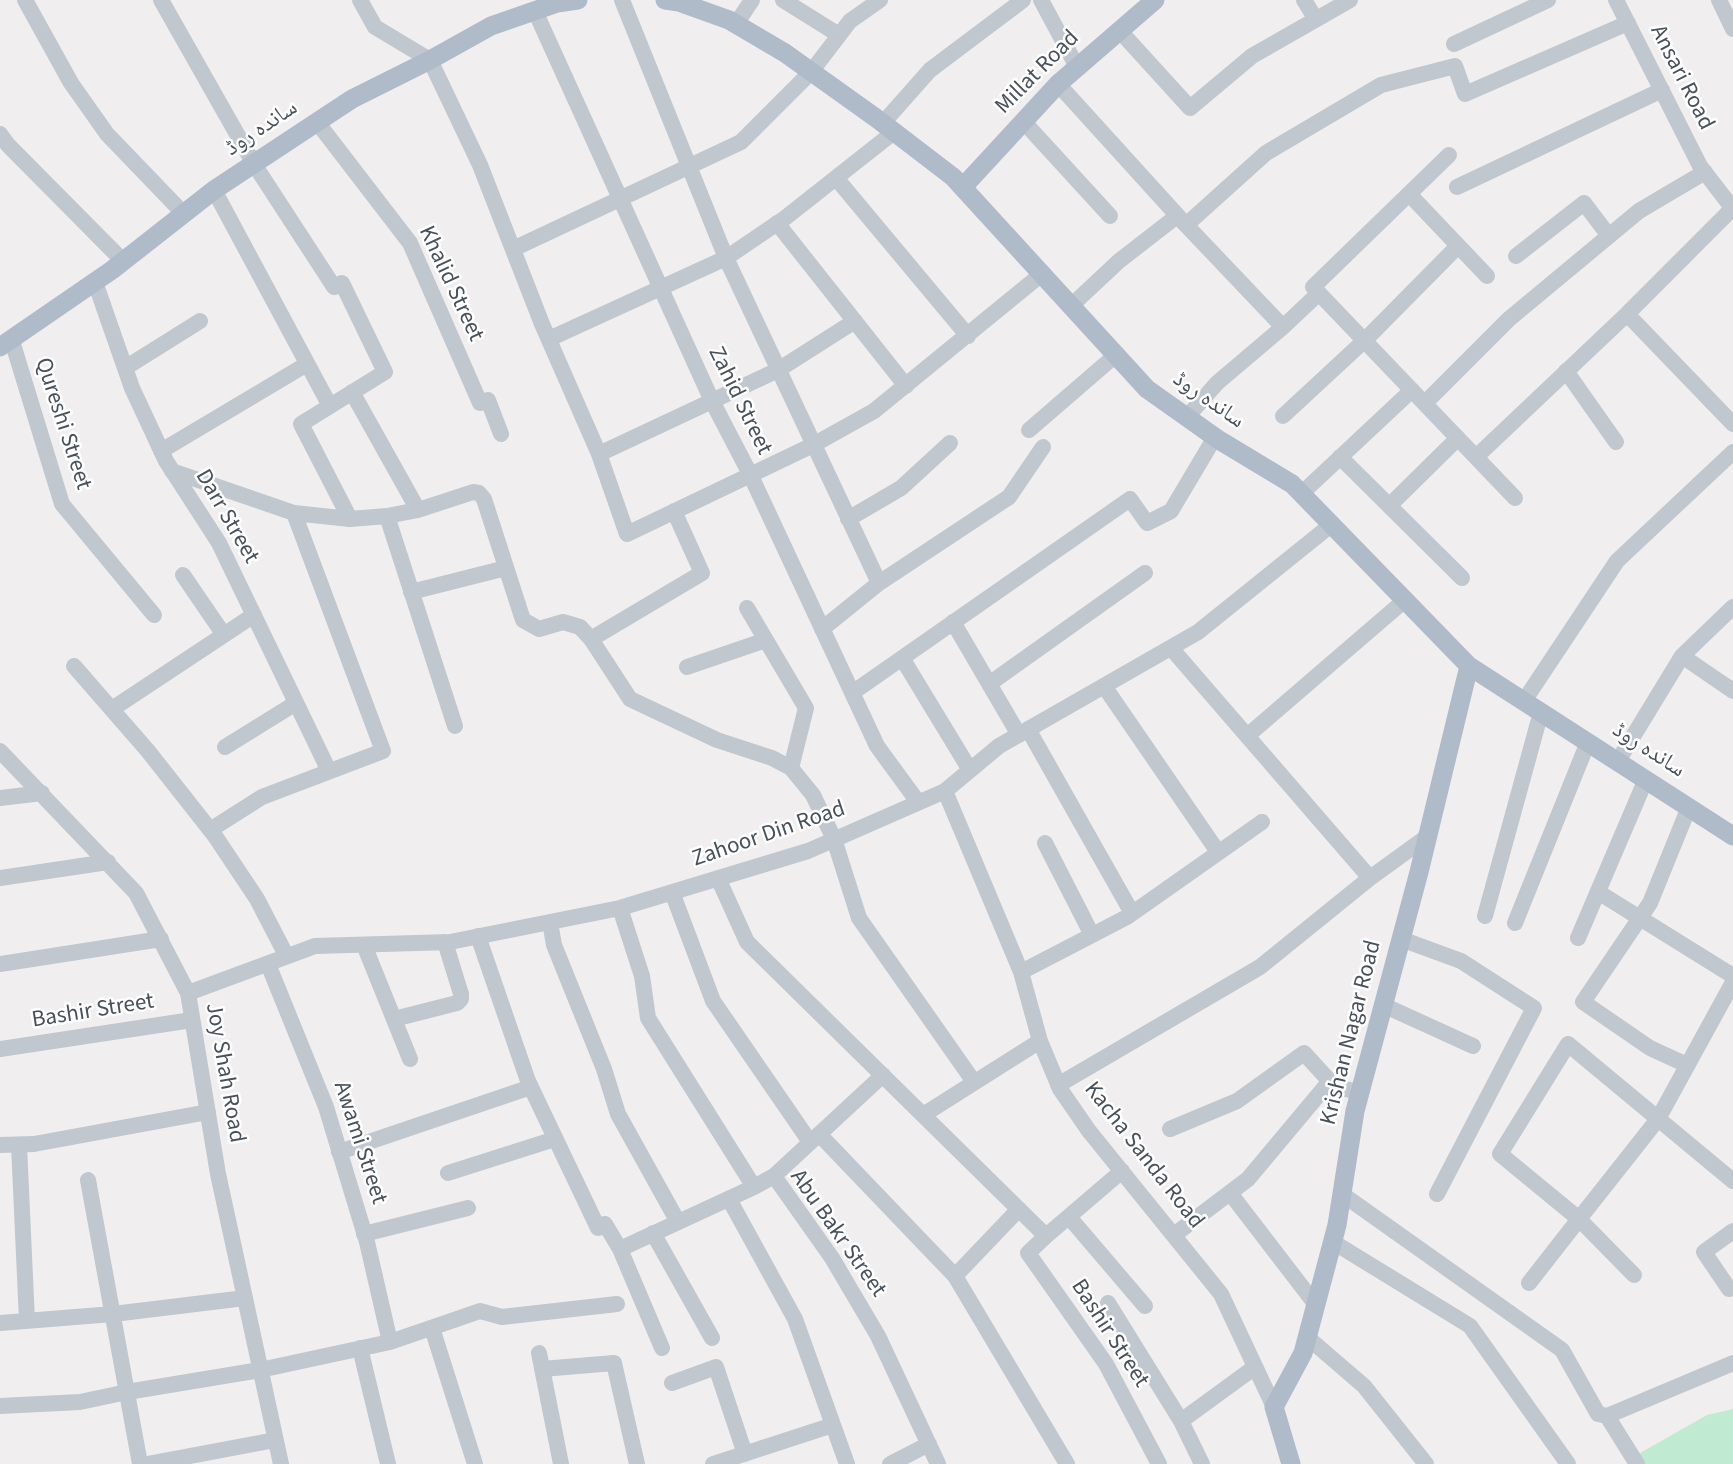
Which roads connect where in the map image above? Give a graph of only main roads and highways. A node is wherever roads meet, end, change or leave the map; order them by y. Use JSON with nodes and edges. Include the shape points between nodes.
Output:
{"nodes":[{"id":1,"x":578,"y":0,"type":"edge"},
{"id":2,"x":674,"y":1,"type":"edge"},
{"id":3,"x":1143,"y":4,"type":"edge"},
{"id":4,"x":963,"y":187,"type":"junction"},
{"id":5,"x":6,"y":344,"type":"edge"},
{"id":6,"x":1469,"y":666,"type":"junction"},
{"id":7,"x":1733,"y":836,"type":"edge"},
{"id":8,"x":1274,"y":1407,"type":"joint"},
{"id":9,"x":1291,"y":1464,"type":"edge"}],
"edges":[{"from":1,"to":5,"type":"main road","name":"ساندہ روڈ","via":[[491,26],[352,99],[214,190]]},
{"from":2,"to":4,"type":"main road","name":"ساندہ روڈ","via":[[736,24],[811,72]]},
{"from":3,"to":4,"type":"main road","name":"Millat Road","via":[[1058,83]]},
{"from":4,"to":6,"type":"main road","name":"ساندہ روڈ","via":[[1147,389],[1292,484]]},
{"from":6,"to":7,"type":"main road","name":"ساندہ روڈ"},
{"from":6,"to":8,"type":"main road","name":"Krishan Nagar Road","via":[[1354,1111],[1333,1242],[1303,1353]]},
{"from":8,"to":9,"type":"main road","name":"Kacha Sanda Road"}]}
